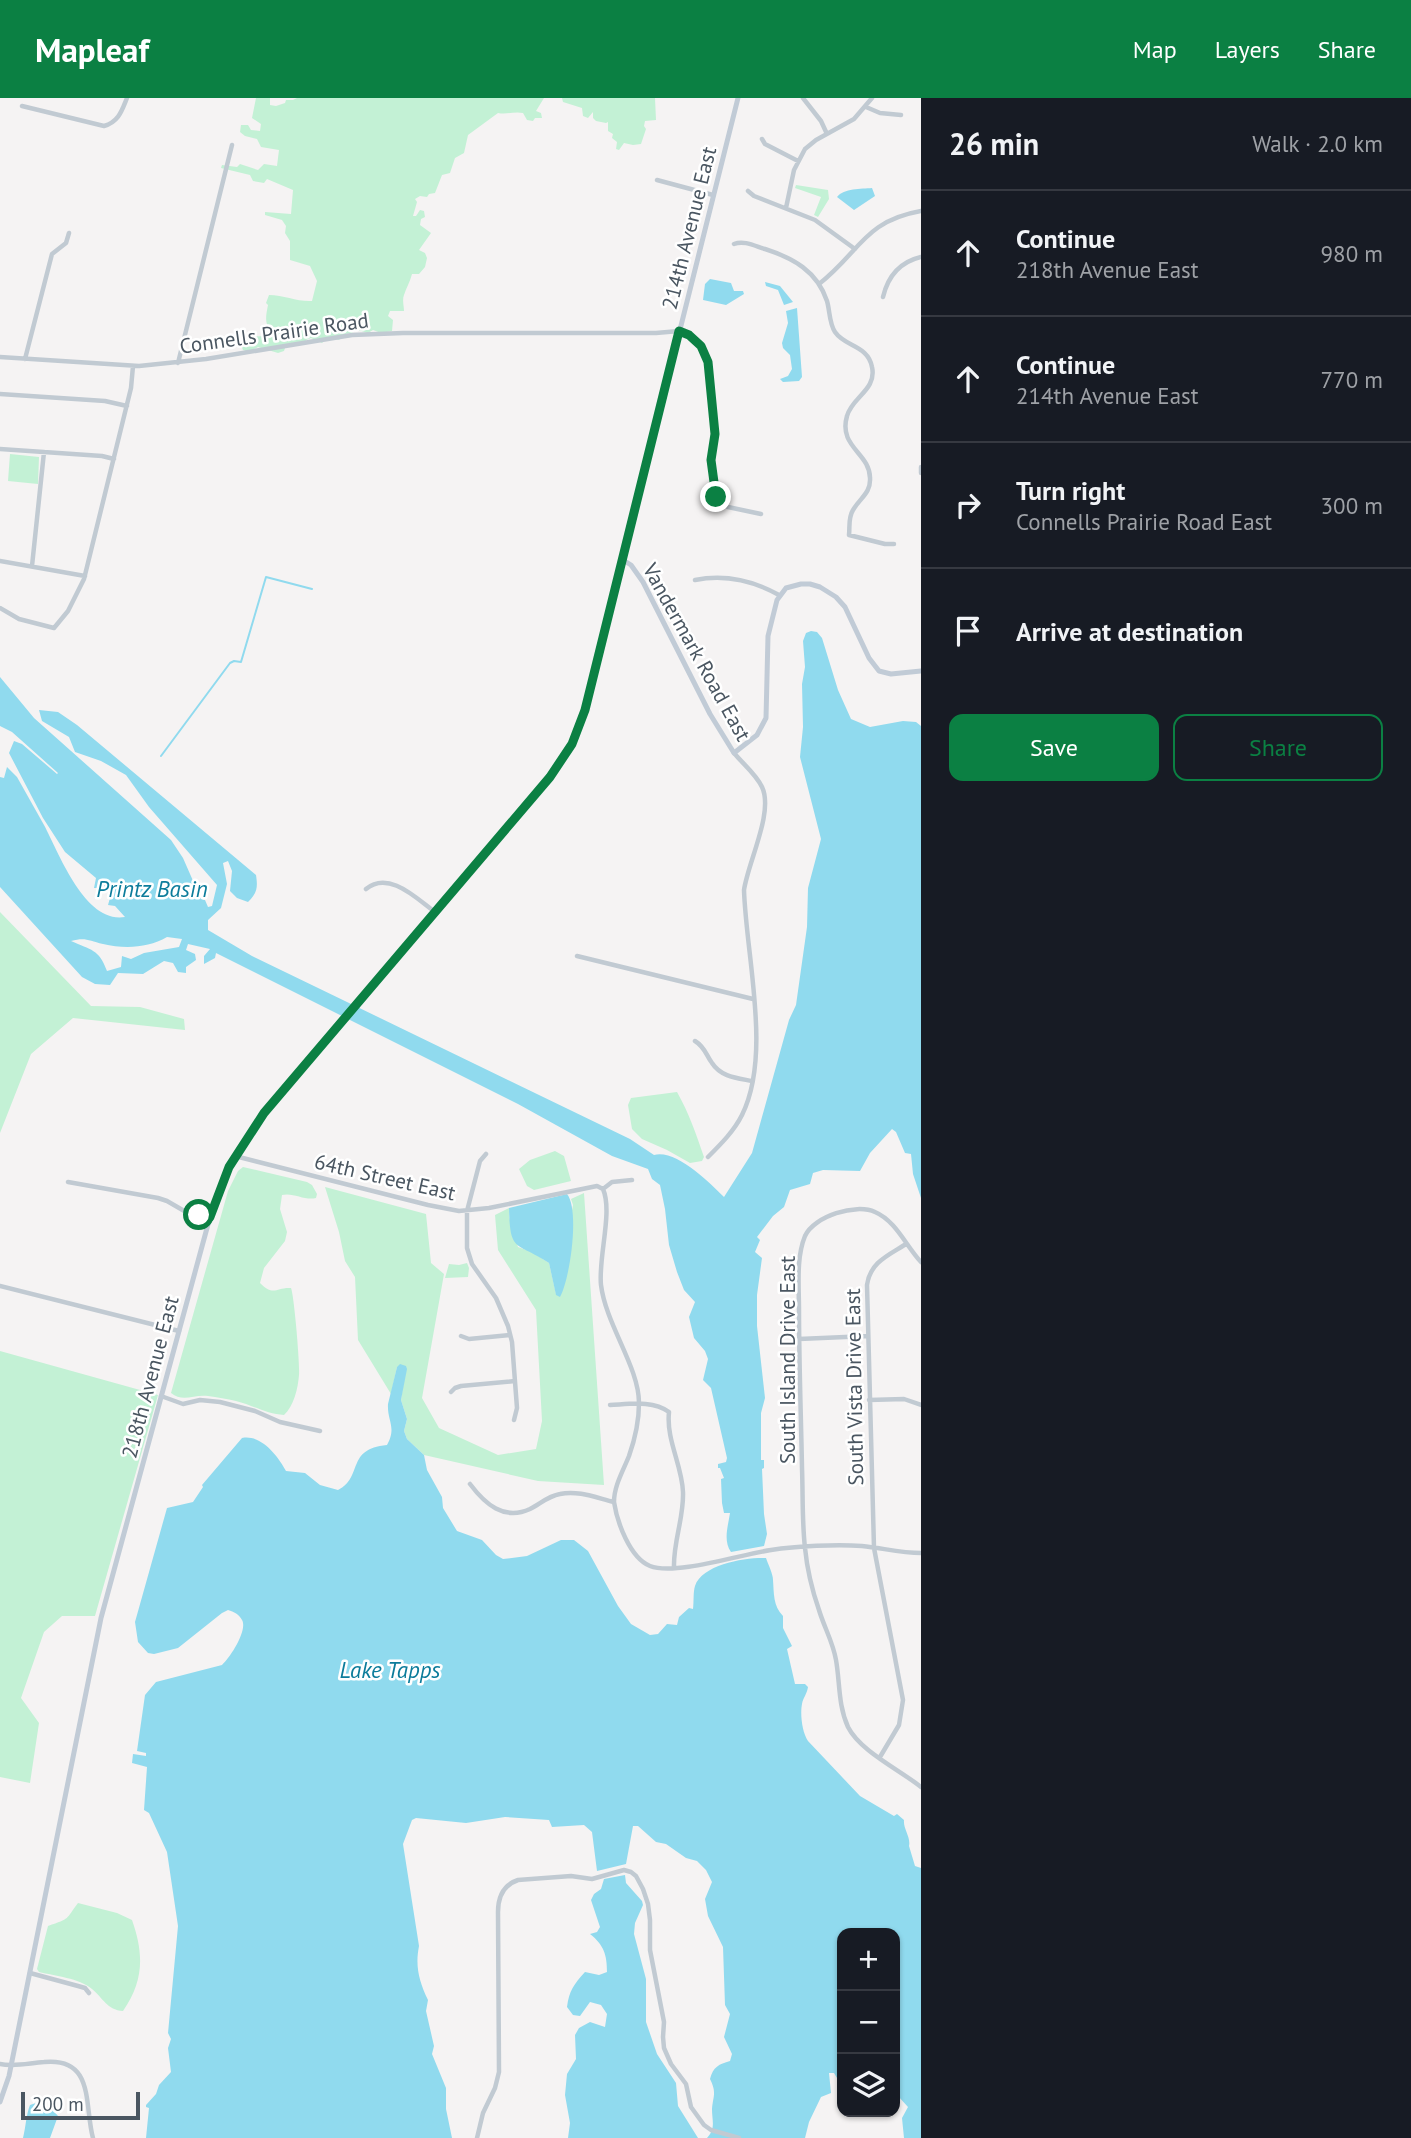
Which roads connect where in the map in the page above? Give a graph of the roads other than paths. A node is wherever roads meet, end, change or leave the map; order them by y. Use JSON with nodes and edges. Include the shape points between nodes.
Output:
{"nodes":[{"id":1,"x":127,"y":98,"type":"edge"},
{"id":2,"x":738,"y":98,"type":"edge"},
{"id":3,"x":803,"y":98,"type":"edge"},
{"id":4,"x":872,"y":98,"type":"edge"},
{"id":5,"x":22,"y":106,"type":"dead end"},
{"id":6,"x":866,"y":107,"type":"junction"},
{"id":7,"x":901,"y":115,"type":"dead end"},
{"id":8,"x":827,"y":134,"type":"junction"},
{"id":9,"x":762,"y":139,"type":"dead end"},
{"id":10,"x":232,"y":145,"type":"dead end"},
{"id":11,"x":798,"y":161,"type":"junction"},
{"id":12,"x":657,"y":180,"type":"dead end"},
{"id":13,"x":748,"y":191,"type":"dead end"},
{"id":14,"x":713,"y":195,"type":"junction"},
{"id":15,"x":786,"y":208,"type":"junction"},
{"id":16,"x":921,"y":211,"type":"edge"},
{"id":17,"x":69,"y":233,"type":"dead end"},
{"id":18,"x":734,"y":244,"type":"dead end"},
{"id":19,"x":855,"y":249,"type":"junction"},
{"id":20,"x":921,"y":257,"type":"edge"},
{"id":21,"x":819,"y":284,"type":"junction"},
{"id":22,"x":883,"y":297,"type":"dead end"},
{"id":23,"x":679,"y":331,"type":"junction"},
{"id":24,"x":0,"y":357,"type":"edge"},
{"id":25,"x":25,"y":359,"type":"junction"},
{"id":26,"x":178,"y":363,"type":"junction"},
{"id":27,"x":133,"y":366,"type":"junction"},
{"id":28,"x":0,"y":394,"type":"edge"},
{"id":29,"x":127,"y":406,"type":"junction"},
{"id":30,"x":0,"y":449,"type":"edge"},
{"id":31,"x":44,"y":452,"type":"junction"},
{"id":32,"x":114,"y":459,"type":"junction"},
{"id":33,"x":761,"y":514,"type":"dead end"},
{"id":34,"x":894,"y":544,"type":"dead end"},
{"id":35,"x":623,"y":559,"type":"junction"},
{"id":36,"x":0,"y":561,"type":"edge"},
{"id":37,"x":32,"y":566,"type":"junction"},
{"id":38,"x":85,"y":576,"type":"junction"},
{"id":39,"x":695,"y":580,"type":"dead end"},
{"id":40,"x":779,"y":595,"type":"junction"},
{"id":41,"x":0,"y":608,"type":"edge"},
{"id":42,"x":921,"y":671,"type":"edge"},
{"id":43,"x":734,"y":753,"type":"junction"},
{"id":44,"x":557,"y":768,"type":"joint"},
{"id":45,"x":366,"y":889,"type":"dead end"},
{"id":46,"x":435,"y":912,"type":"junction"},
{"id":47,"x":578,"y":956,"type":"dead end"},
{"id":48,"x":753,"y":999,"type":"junction"},
{"id":49,"x":695,"y":1041,"type":"dead end"},
{"id":50,"x":752,"y":1081,"type":"junction"},
{"id":51,"x":243,"y":1144,"type":"junction"},
{"id":52,"x":486,"y":1154,"type":"dead end"},
{"id":53,"x":235,"y":1156,"type":"junction"},
{"id":54,"x":708,"y":1157,"type":"dead end"},
{"id":55,"x":254,"y":1162,"type":"junction"},
{"id":56,"x":632,"y":1180,"type":"dead end"},
{"id":57,"x":68,"y":1182,"type":"dead end"},
{"id":58,"x":604,"y":1189,"type":"junction"},
{"id":59,"x":467,"y":1211,"type":"junction"},
{"id":60,"x":210,"y":1217,"type":"junction"},
{"id":61,"x":906,"y":1244,"type":"junction"},
{"id":62,"x":921,"y":1262,"type":"edge"},
{"id":63,"x":0,"y":1286,"type":"edge"},
{"id":64,"x":179,"y":1331,"type":"junction"},
{"id":65,"x":510,"y":1335,"type":"junction"},
{"id":66,"x":461,"y":1336,"type":"dead end"},
{"id":67,"x":868,"y":1336,"type":"junction"},
{"id":68,"x":799,"y":1339,"type":"junction"},
{"id":69,"x":515,"y":1381,"type":"junction"},
{"id":70,"x":451,"y":1392,"type":"dead end"},
{"id":71,"x":161,"y":1396,"type":"junction"},
{"id":72,"x":869,"y":1400,"type":"junction"},
{"id":73,"x":639,"y":1404,"type":"junction"},
{"id":74,"x":610,"y":1405,"type":"dead end"},
{"id":75,"x":921,"y":1405,"type":"edge"},
{"id":76,"x":514,"y":1420,"type":"dead end"},
{"id":77,"x":320,"y":1431,"type":"dead end"},
{"id":78,"x":470,"y":1484,"type":"dead end"},
{"id":79,"x":614,"y":1502,"type":"junction"},
{"id":80,"x":805,"y":1548,"type":"junction"},
{"id":81,"x":874,"y":1548,"type":"junction"},
{"id":82,"x":921,"y":1553,"type":"edge"},
{"id":83,"x":674,"y":1568,"type":"junction"},
{"id":84,"x":880,"y":1757,"type":"junction"},
{"id":85,"x":921,"y":1787,"type":"edge"},
{"id":86,"x":29,"y":1973,"type":"junction"},
{"id":87,"x":89,"y":1993,"type":"dead end"},
{"id":88,"x":0,"y":2064,"type":"edge"},
{"id":89,"x":10,"y":2066,"type":"junction"},
{"id":90,"x":0,"y":2102,"type":"edge"},
{"id":91,"x":93,"y":2138,"type":"edge"},
{"id":92,"x":477,"y":2138,"type":"edge"},
{"id":93,"x":739,"y":2138,"type":"edge"}],
"edges":[{"from":1,"to":5,"type":"street","via":[[119,117],[104,126]]},
{"from":2,"to":14,"type":"street","name":"214th Avenue East"},
{"from":3,"to":8,"type":"street"},
{"from":4,"to":6,"type":"street"},
{"from":6,"to":7,"type":"street"},
{"from":6,"to":8,"type":"street","via":[[850,123]]},
{"from":8,"to":11,"type":"street","via":[[811,144]]},
{"from":9,"to":11,"type":"street"},
{"from":10,"to":26,"type":"street"},
{"from":11,"to":15,"type":"street"},
{"from":12,"to":14,"type":"street"},
{"from":13,"to":15,"type":"street"},
{"from":14,"to":23,"type":"street","name":"214th Avenue East"},
{"from":15,"to":19,"type":"street","via":[[815,220]]},
{"from":16,"to":19,"type":"street","via":[[884,223]]},
{"from":17,"to":25,"type":"street","via":[[66,243],[52,254]]},
{"from":18,"to":21,"type":"street","via":[[741,242],[789,257]]},
{"from":19,"to":21,"type":"street"},
{"from":20,"to":22,"type":"street","via":[[897,269]]},
{"from":21,"to":34,"type":"street","via":[[835,332],[862,350],[872,366],[869,387],[851,407],[846,423],[849,442],[867,464],[870,479],[868,491],[851,514],[849,535]]},
{"from":23,"to":26,"type":"street","name":"Connells Prairie Road","via":[[352,335]]},
{"from":23,"to":33,"type":"street","via":[[701,346],[708,362],[716,497],[728,507]]},
{"from":23,"to":35,"type":"street","name":"214th Avenue East"},
{"from":24,"to":25,"type":"street","name":"Connells Prairie Road"},
{"from":25,"to":27,"type":"street","name":"Connells Prairie Road"},
{"from":26,"to":27,"type":"street","name":"Connells Prairie Road"},
{"from":27,"to":29,"type":"street"},
{"from":28,"to":29,"type":"street"},
{"from":29,"to":32,"type":"street"},
{"from":30,"to":31,"type":"street"},
{"from":31,"to":32,"type":"street"},
{"from":31,"to":37,"type":"street"},
{"from":32,"to":38,"type":"street"},
{"from":35,"to":43,"type":"street","name":"Vandermark Road East","via":[[647,588]]},
{"from":35,"to":44,"type":"street","name":"214th Avenue East","via":[[584,715]]},
{"from":36,"to":37,"type":"street"},
{"from":37,"to":38,"type":"street"},
{"from":38,"to":41,"type":"street","via":[[75,600],[54,628],[19,619]]},
{"from":39,"to":40,"type":"street","via":[[735,578]]},
{"from":40,"to":42,"type":"street","via":[[801,584],[827,590],[845,607],[879,671]]},
{"from":40,"to":43,"type":"street","via":[[768,636],[766,718],[757,735]]},
{"from":43,"to":48,"type":"street","name":"Vandermark Road East","via":[[760,783],[766,803],[744,890]]},
{"from":44,"to":46,"type":"street","name":"218th Avenue East"},
{"from":45,"to":46,"type":"street","via":[[381,882],[393,885]]},
{"from":46,"to":51,"type":"street","name":"218th Avenue East","via":[[264,1113]]},
{"from":47,"to":48,"type":"street"},
{"from":48,"to":50,"type":"street","name":"Vandermark Road East","via":[[756,1042]]},
{"from":49,"to":50,"type":"street","via":[[720,1072]]},
{"from":50,"to":54,"type":"street","name":"Vandermark Road East","via":[[742,1115]]},
{"from":51,"to":53,"type":"street","name":"218th Avenue East"},
{"from":51,"to":55,"type":"street","via":[[246,1156]]},
{"from":52,"to":59,"type":"street"},
{"from":53,"to":55,"type":"street","name":"64th Street East"},
{"from":53,"to":60,"type":"street","name":"218th Avenue East"},
{"from":55,"to":59,"type":"street","name":"64th Street East","via":[[428,1206]]},
{"from":56,"to":58,"type":"street","name":"64th Street East","via":[[612,1182]]},
{"from":57,"to":60,"type":"street","via":[[167,1200],[186,1212]]},
{"from":58,"to":59,"type":"street","name":"64th Street East","via":[[597,1186]]},
{"from":58,"to":73,"type":"street","via":[[603,1295]]},
{"from":59,"to":65,"type":"street","via":[[468,1256],[501,1308]]},
{"from":60,"to":64,"type":"street","name":"218th Avenue East"},
{"from":61,"to":62,"type":"street","name":"South Island Drive East"},
{"from":61,"to":67,"type":"street","name":"South Vista Drive East","via":[[880,1260],[869,1274]]},
{"from":61,"to":68,"type":"street","name":"South Island Drive East","via":[[888,1220],[868,1210],[836,1213],[809,1229],[800,1261]]},
{"from":63,"to":64,"type":"street"},
{"from":64,"to":71,"type":"street","name":"218th Avenue East"},
{"from":65,"to":66,"type":"street"},
{"from":65,"to":69,"type":"street"},
{"from":67,"to":68,"type":"street"},
{"from":67,"to":72,"type":"street","name":"South Vista Drive East"},
{"from":68,"to":80,"type":"street","name":"South Island Drive East"},
{"from":69,"to":70,"type":"street","via":[[461,1386]]},
{"from":69,"to":76,"type":"street"},
{"from":71,"to":77,"type":"street","via":[[183,1404],[206,1400],[227,1404]]},
{"from":71,"to":86,"type":"street","name":"218th Avenue East","via":[[101,1618]]},
{"from":72,"to":75,"type":"street","via":[[904,1399]]},
{"from":72,"to":81,"type":"street","name":"South Vista Drive East"},
{"from":73,"to":74,"type":"street"},
{"from":73,"to":79,"type":"street","via":[[635,1440]]},
{"from":73,"to":83,"type":"street","via":[[669,1412],[683,1488]]},
{"from":78,"to":79,"type":"street","via":[[489,1506],[506,1512],[523,1511],[566,1493]]},
{"from":79,"to":83,"type":"street","via":[[621,1528],[640,1560],[652,1567]]},
{"from":80,"to":81,"type":"street"},
{"from":80,"to":83,"type":"street","via":[[774,1549]]},
{"from":80,"to":84,"type":"street","name":"South Island Drive East","via":[[815,1598],[836,1660],[847,1724],[859,1743]]},
{"from":81,"to":82,"type":"street"},
{"from":81,"to":84,"type":"street","name":"South Vista Drive East","via":[[903,1700],[899,1725]]},
{"from":84,"to":85,"type":"street","name":"South Island Drive East"},
{"from":86,"to":87,"type":"street"},
{"from":86,"to":89,"type":"street","name":"218th Avenue East"},
{"from":88,"to":89,"type":"street"},
{"from":89,"to":90,"type":"street","name":"218th Avenue East"},
{"from":89,"to":91,"type":"street","via":[[60,2061],[76,2070],[83,2080]]},
{"from":92,"to":93,"type":"street","via":[[499,2072],[498,1912],[502,1893],[518,1880],[592,1880],[626,1870],[639,1881],[648,1904],[650,1950],[669,2059],[704,2125]]}]}
